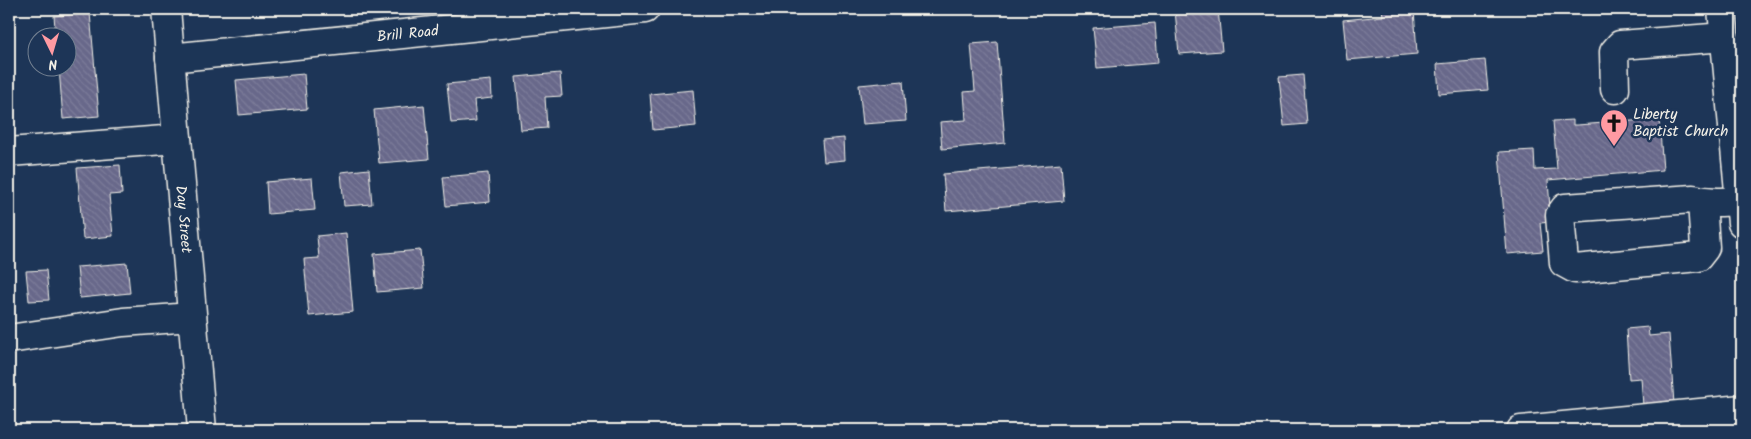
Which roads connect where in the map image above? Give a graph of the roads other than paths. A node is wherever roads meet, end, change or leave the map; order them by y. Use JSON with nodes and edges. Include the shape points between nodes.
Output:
{"nodes":[{"id":1,"x":166,"y":9,"type":"edge"},
{"id":2,"x":645,"y":9,"type":"edge"},
{"id":3,"x":1722,"y":9,"type":"edge"},
{"id":4,"x":1725,"y":37,"type":"junction"},
{"id":5,"x":170,"y":58,"type":"junction"},
{"id":6,"x":1614,"y":89,"type":"dead end"},
{"id":7,"x":177,"y":139,"type":"junction"},
{"id":8,"x":9,"y":152,"type":"edge"},
{"id":9,"x":1702,"y":201,"type":"junction"},
{"id":10,"x":1741,"y":212,"type":"edge"},
{"id":11,"x":192,"y":317,"type":"junction"},
{"id":12,"x":9,"y":339,"type":"edge"},
{"id":13,"x":1742,"y":409,"type":"edge"},
{"id":14,"x":202,"y":430,"type":"edge"},
{"id":15,"x":1522,"y":430,"type":"edge"}],
"edges":[{"from":1,"to":5,"type":"street","name":"Day Street"},
{"from":2,"to":5,"type":"street","name":"Brill Road"},
{"from":3,"to":4,"type":"street"},
{"from":4,"to":6,"type":"street","via":[[1620,45],[1614,52]]},
{"from":4,"to":10,"type":"street"},
{"from":5,"to":7,"type":"street","name":"Day Street"},
{"from":7,"to":8,"type":"street"},
{"from":7,"to":11,"type":"street","name":"Day Street"},
{"from":9,"to":9,"type":"street","via":[[1693,198],[1565,208],[1560,215],[1564,263],[1575,269],[1698,257],[1705,248]]},
{"from":9,"to":10,"type":"street"},
{"from":11,"to":12,"type":"street","via":[[123,322]]},
{"from":11,"to":14,"type":"street","name":"Day Street"},
{"from":13,"to":15,"type":"street"}]}
